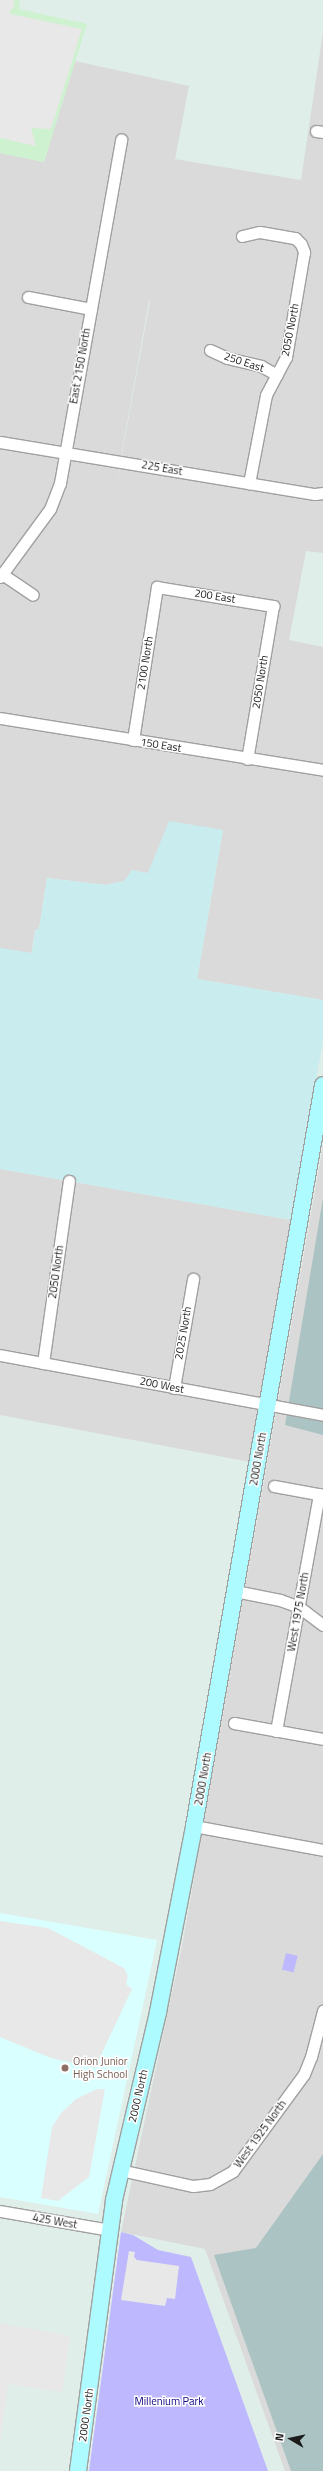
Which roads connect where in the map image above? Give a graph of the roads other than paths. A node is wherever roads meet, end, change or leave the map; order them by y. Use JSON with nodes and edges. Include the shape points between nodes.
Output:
{"nodes":[{"id":1,"x":121,"y":139,"type":"dead end"},
{"id":2,"x":242,"y":236,"type":"dead end"},
{"id":3,"x":28,"y":297,"type":"dead end"},
{"id":4,"x":91,"y":309,"type":"junction"},
{"id":5,"x":210,"y":350,"type":"dead end"},
{"id":6,"x":277,"y":375,"type":"junction"},
{"id":7,"x":0,"y":442,"type":"edge"},
{"id":8,"x":65,"y":452,"type":"junction"},
{"id":9,"x":249,"y":484,"type":"junction"},
{"id":10,"x":323,"y":493,"type":"edge"},
{"id":11,"x":1,"y":575,"type":"edge"},
{"id":12,"x":157,"y":587,"type":"joint"},
{"id":13,"x":33,"y":595,"type":"dead end"},
{"id":14,"x":273,"y":606,"type":"joint"},
{"id":15,"x":0,"y":718,"type":"edge"},
{"id":16,"x":133,"y":740,"type":"junction"},
{"id":17,"x":248,"y":758,"type":"junction"},
{"id":18,"x":323,"y":770,"type":"edge"},
{"id":19,"x":323,"y":1085,"type":"edge"},
{"id":20,"x":69,"y":1181,"type":"dead end"},
{"id":21,"x":193,"y":1279,"type":"dead end"},
{"id":22,"x":0,"y":1355,"type":"edge"},
{"id":23,"x":43,"y":1363,"type":"junction"},
{"id":24,"x":174,"y":1388,"type":"junction"},
{"id":25,"x":267,"y":1405,"type":"junction"},
{"id":26,"x":323,"y":1415,"type":"edge"},
{"id":27,"x":274,"y":1486,"type":"dead end"},
{"id":28,"x":321,"y":1494,"type":"edge"},
{"id":29,"x":235,"y":1591,"type":"junction"},
{"id":30,"x":299,"y":1606,"type":"junction"},
{"id":31,"x":323,"y":1624,"type":"edge"},
{"id":32,"x":234,"y":1722,"type":"dead end"},
{"id":33,"x":276,"y":1731,"type":"junction"},
{"id":34,"x":323,"y":1739,"type":"edge"},
{"id":35,"x":194,"y":1826,"type":"junction"},
{"id":36,"x":323,"y":1850,"type":"edge"},
{"id":37,"x":323,"y":2011,"type":"edge"},
{"id":38,"x":120,"y":2170,"type":"junction"},
{"id":39,"x":0,"y":2211,"type":"edge"},
{"id":40,"x":110,"y":2230,"type":"junction"},
{"id":41,"x":78,"y":2471,"type":"edge"}],
"edges":[{"from":1,"to":4,"type":"street","name":"East 2150 North"},
{"from":2,"to":6,"type":"street","name":"2050 North","via":[[260,232],[295,238],[304,252],[286,357]]},
{"from":3,"to":4,"type":"street"},
{"from":4,"to":8,"type":"street","name":"East 2150 North"},
{"from":5,"to":6,"type":"street","name":"250 East","via":[[227,358],[261,366]]},
{"from":6,"to":9,"type":"street","name":"2050 North","via":[[266,395]]},
{"from":7,"to":8,"type":"street","name":"225 East"},
{"from":8,"to":9,"type":"street","name":"225 East"},
{"from":8,"to":11,"type":"street","name":"East 2150 North","via":[[60,483],[50,509]]},
{"from":9,"to":10,"type":"street","name":"225 East"},
{"from":11,"to":13,"type":"street"},
{"from":12,"to":14,"type":"street","name":"200 East"},
{"from":12,"to":16,"type":"street","name":"2100 North"},
{"from":14,"to":17,"type":"street","name":"2050 North"},
{"from":15,"to":16,"type":"street","name":"150 East"},
{"from":16,"to":17,"type":"street","name":"150 East"},
{"from":17,"to":18,"type":"street","name":"150 East"},
{"from":19,"to":25,"type":"street","name":"2000 North"},
{"from":20,"to":23,"type":"street","name":"2050 North"},
{"from":21,"to":24,"type":"street","name":"2025 North"},
{"from":22,"to":23,"type":"street","name":"200 West"},
{"from":23,"to":24,"type":"street","name":"200 West"},
{"from":24,"to":25,"type":"street","name":"200 West"},
{"from":25,"to":26,"type":"street","name":"200 West"},
{"from":25,"to":29,"type":"street","name":"2000 North"},
{"from":27,"to":28,"type":"street"},
{"from":28,"to":30,"type":"street","name":"West 1975 North"},
{"from":29,"to":30,"type":"street"},
{"from":29,"to":35,"type":"street","name":"2000 North"},
{"from":30,"to":31,"type":"street"},
{"from":30,"to":33,"type":"street","name":"West 1975 North"},
{"from":32,"to":33,"type":"street"},
{"from":33,"to":34,"type":"street"},
{"from":35,"to":36,"type":"street"},
{"from":35,"to":38,"type":"street","name":"2000 North","via":[[158,2012]]},
{"from":37,"to":38,"type":"street","name":"West 1925 North","via":[[304,2074],[252,2146],[228,2174],[210,2184],[193,2186]]},
{"from":38,"to":40,"type":"street","name":"2000 North"},
{"from":39,"to":40,"type":"street","name":"425 West"},
{"from":40,"to":41,"type":"street","name":"2000 North"}]}
